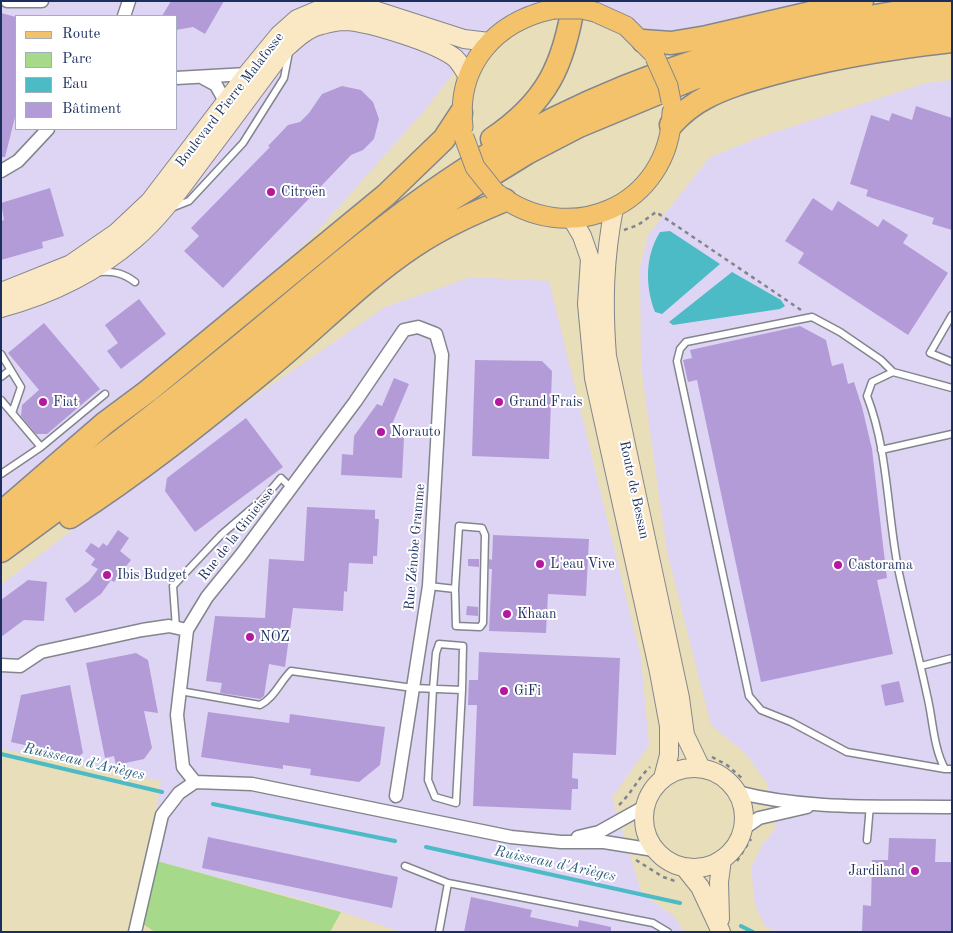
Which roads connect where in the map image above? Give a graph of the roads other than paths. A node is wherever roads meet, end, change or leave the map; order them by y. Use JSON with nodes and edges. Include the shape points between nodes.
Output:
{"nodes":[{"id":1,"x":7,"y":1,"type":"edge"},
{"id":2,"x":42,"y":1,"type":"edge"},
{"id":3,"x":130,"y":1,"type":"edge"},
{"id":4,"x":536,"y":1,"type":"edge"},
{"id":5,"x":862,"y":1,"type":"edge"},
{"id":6,"x":564,"y":5,"type":"edge"},
{"id":7,"x":952,"y":6,"type":"edge"},
{"id":8,"x":601,"y":9,"type":"edge"},
{"id":9,"x":124,"y":15,"type":"edge"},
{"id":10,"x":521,"y":18,"type":"junction"},
{"id":11,"x":952,"y":25,"type":"edge"},
{"id":12,"x":952,"y":41,"type":"edge"},
{"id":13,"x":489,"y":42,"type":"junction"},
{"id":14,"x":649,"y":49,"type":"junction"},
{"id":15,"x":247,"y":74,"type":"junction"},
{"id":16,"x":468,"y":77,"type":"junction"},
{"id":17,"x":178,"y":78,"type":"edge"},
{"id":18,"x":203,"y":78,"type":"junction"},
{"id":19,"x":226,"y":103,"type":"junction"},
{"id":20,"x":461,"y":113,"type":"junction"},
{"id":21,"x":671,"y":126,"type":"junction"},
{"id":22,"x":47,"y":130,"type":"edge"},
{"id":23,"x":1,"y":171,"type":"edge"},
{"id":24,"x":500,"y":195,"type":"junction"},
{"id":25,"x":614,"y":208,"type":"junction"},
{"id":26,"x":572,"y":219,"type":"junction"},
{"id":27,"x":87,"y":273,"type":"junction"},
{"id":28,"x":135,"y":282,"type":"dead end"},
{"id":29,"x":1,"y":292,"type":"edge"},
{"id":30,"x":1,"y":308,"type":"edge"},
{"id":31,"x":952,"y":315,"type":"edge"},
{"id":32,"x":404,"y":330,"type":"joint"},
{"id":33,"x":1,"y":354,"type":"edge"},
{"id":34,"x":225,"y":358,"type":"junction"},
{"id":35,"x":952,"y":362,"type":"edge"},
{"id":36,"x":10,"y":370,"type":"junction"},
{"id":37,"x":893,"y":372,"type":"junction"},
{"id":38,"x":1,"y":377,"type":"edge"},
{"id":39,"x":952,"y":388,"type":"edge"},
{"id":40,"x":105,"y":394,"type":"dead end"},
{"id":41,"x":1,"y":400,"type":"edge"},
{"id":42,"x":12,"y":413,"type":"junction"},
{"id":43,"x":952,"y":434,"type":"edge"},
{"id":44,"x":41,"y":447,"type":"junction"},
{"id":45,"x":881,"y":450,"type":"junction"},
{"id":46,"x":1,"y":474,"type":"edge"},
{"id":47,"x":291,"y":488,"type":"junction"},
{"id":48,"x":1,"y":513,"type":"edge"},
{"id":49,"x":1,"y":530,"type":"edge"},
{"id":50,"x":1,"y":551,"type":"edge"},
{"id":51,"x":1,"y":561,"type":"edge"},
{"id":52,"x":429,"y":586,"type":"junction"},
{"id":53,"x":455,"y":588,"type":"junction"},
{"id":54,"x":182,"y":629,"type":"junction"},
{"id":55,"x":952,"y":658,"type":"edge"},
{"id":56,"x":1,"y":665,"type":"edge"},
{"id":57,"x":920,"y":666,"type":"junction"},
{"id":58,"x":413,"y":688,"type":"junction"},
{"id":59,"x":433,"y":689,"type":"junction"},
{"id":60,"x":462,"y":690,"type":"junction"},
{"id":61,"x":180,"y":691,"type":"junction"},
{"id":62,"x":705,"y":762,"type":"junction"},
{"id":63,"x":948,"y":769,"type":"edge"},
{"id":64,"x":658,"y":770,"type":"junction"},
{"id":65,"x":194,"y":782,"type":"junction"},
{"id":66,"x":737,"y":792,"type":"junction"},
{"id":67,"x":301,"y":794,"type":"junction"},
{"id":68,"x":396,"y":796,"type":"junction"},
{"id":69,"x":820,"y":804,"type":"junction"},
{"id":70,"x":870,"y":805,"type":"junction"},
{"id":71,"x":644,"y":807,"type":"junction"},
{"id":72,"x":952,"y":808,"type":"edge"},
{"id":73,"x":414,"y":818,"type":"junction"},
{"id":74,"x":742,"y":829,"type":"junction"},
{"id":75,"x":867,"y":840,"type":"dead end"},
{"id":76,"x":561,"y":842,"type":"junction"},
{"id":77,"x":654,"y":850,"type":"junction"},
{"id":78,"x":722,"y":859,"type":"junction"},
{"id":79,"x":405,"y":866,"type":"dead end"},
{"id":80,"x":682,"y":875,"type":"junction"},
{"id":81,"x":448,"y":882,"type":"junction"},
{"id":82,"x":721,"y":930,"type":"edge"},
{"id":83,"x":135,"y":932,"type":"edge"},
{"id":84,"x":439,"y":932,"type":"edge"},
{"id":85,"x":668,"y":932,"type":"edge"}],
"edges":[{"from":1,"to":2,"type":"street"},
{"from":3,"to":9,"type":"street"},
{"from":4,"to":10,"type":"main road"},
{"from":5,"to":14,"type":"highway"},
{"from":6,"to":8,"type":"main road","bridge":true,"via":[[568,8]]},
{"from":6,"to":10,"type":"main road"},
{"from":6,"to":34,"type":"highway","via":[[569,35],[561,60],[528,111],[384,214]]},
{"from":7,"to":34,"type":"highway","via":[[879,14],[772,37],[644,78],[571,110],[490,154],[393,219]]},
{"from":8,"to":14,"type":"main road","via":[[626,26]]},
{"from":10,"to":13,"type":"main road"},
{"from":11,"to":50,"type":"highway","via":[[884,31],[776,55],[692,79],[579,126],[527,153],[409,230],[161,433]]},
{"from":12,"to":21,"type":"highway","via":[[876,50],[799,66],[733,85],[705,97]]},
{"from":13,"to":15,"type":"street","name":"Boulevard Pierre Malafosse","via":[[438,32],[371,9],[348,6],[323,8],[297,19],[279,35]]},
{"from":13,"to":16,"type":"main road"},
{"from":14,"to":21,"type":"main road","bridge":true,"via":[[668,86]]},
{"from":15,"to":18,"type":"street"},
{"from":15,"to":19,"type":"street","name":"Boulevard Pierre Malafosse"},
{"from":16,"to":20,"type":"main road"},
{"from":16,"to":27,"type":"street","name":"Boulevard Pierre Malafosse","via":[[453,57],[369,24],[344,21],[320,25],[300,35],[160,212],[135,239]]},
{"from":17,"to":18,"type":"street"},
{"from":18,"to":19,"type":"street","via":[[216,85]]},
{"from":19,"to":29,"type":"street","name":"Boulevard Pierre Malafosse","via":[[150,201],[116,232],[71,264]]},
{"from":20,"to":24,"type":"main road","bridge":true,"via":[[464,137],[475,167]]},
{"from":20,"to":48,"type":"highway","via":[[444,139],[386,195],[105,423]]},
{"from":21,"to":25,"type":"main road","via":[[657,168],[638,191]]},
{"from":22,"to":23,"type":"street","via":[[18,161]]},
{"from":24,"to":26,"type":"main road","via":[[530,213]]},
{"from":24,"to":51,"type":"highway","via":[[414,246],[174,442],[97,500]]},
{"from":25,"to":26,"type":"main road"},
{"from":25,"to":62,"type":"street","name":"Route de Bessan","via":[[603,306],[607,356],[680,698],[685,735]]},
{"from":26,"to":64,"type":"street","name":"Route de Bessan","via":[[590,259],[587,304],[594,378],[669,726],[669,755]]},
{"from":27,"to":28,"type":"lane","via":[[112,271],[125,274]]},
{"from":27,"to":30,"type":"street","name":"Boulevard Pierre Malafosse","via":[[32,300]]},
{"from":31,"to":35,"type":"lane","via":[[930,353]]},
{"from":32,"to":47,"type":"street","name":"Rue de la Ginieisse"},
{"from":32,"to":52,"type":"street","name":"Rue Zénobe Gramme","via":[[418,327],[436,334],[442,355]]},
{"from":33,"to":36,"type":"lane"},
{"from":34,"to":49,"type":"highway"},
{"from":36,"to":38,"type":"lane"},
{"from":36,"to":42,"type":"lane","via":[[21,386]]},
{"from":37,"to":39,"type":"lane"},
{"from":37,"to":45,"type":"lane","via":[[872,382],[866,396]]},
{"from":37,"to":63,"type":"lane","via":[[840,332],[812,317],[686,342],[677,361],[749,696],[761,710],[847,752]]},
{"from":40,"to":44,"type":"lane"},
{"from":41,"to":42,"type":"lane"},
{"from":42,"to":44,"type":"lane"},
{"from":43,"to":45,"type":"lane"},
{"from":44,"to":46,"type":"lane"},
{"from":45,"to":57,"type":"lane","via":[[898,568]]},
{"from":47,"to":54,"type":"street","name":"Rue de la Ginieisse"},
{"from":47,"to":54,"type":"lane","via":[[281,478],[173,586]]},
{"from":52,"to":53,"type":"lane"},
{"from":52,"to":58,"type":"street","name":"Rue Zénobe Gramme"},
{"from":53,"to":53,"type":"lane","via":[[456,626],[480,627],[483,623],[485,561],[482,528],[459,526]]},
{"from":54,"to":56,"type":"street","via":[[169,626],[142,630],[42,652],[20,666]]},
{"from":54,"to":61,"type":"street","name":"Rue de la Ginieisse"},
{"from":55,"to":57,"type":"lane"},
{"from":57,"to":63,"type":"lane","via":[[938,757]]},
{"from":58,"to":59,"type":"lane"},
{"from":58,"to":61,"type":"lane","via":[[291,672],[279,683],[270,700],[260,705]]},
{"from":58,"to":68,"type":"street","name":"Rue Zénobe Gramme"},
{"from":59,"to":60,"type":"lane"},
{"from":59,"to":60,"type":"lane","via":[[439,644],[463,646]]},
{"from":59,"to":60,"type":"lane","via":[[428,780],[435,797],[456,803]]},
{"from":61,"to":65,"type":"street","name":"Rue de la Ginieisse","via":[[177,715],[183,767]]},
{"from":62,"to":64,"type":"street","via":[[686,768]]},
{"from":62,"to":66,"type":"street"},
{"from":64,"to":71,"type":"street"},
{"from":65,"to":67,"type":"street","via":[[252,784]]},
{"from":65,"to":83,"type":"street","via":[[179,793],[162,815]]},
{"from":66,"to":69,"type":"street","via":[[757,798]]},
{"from":66,"to":74,"type":"street","via":[[743,809]]},
{"from":67,"to":68,"type":"street","via":[[328,795],[375,805]]},
{"from":67,"to":73,"type":"street"},
{"from":68,"to":73,"type":"street"},
{"from":69,"to":70,"type":"street"},
{"from":69,"to":74,"type":"street","via":[[759,818]]},
{"from":70,"to":72,"type":"street"},
{"from":70,"to":75,"type":"lane"},
{"from":71,"to":76,"type":"street","via":[[599,832]]},
{"from":71,"to":77,"type":"street","via":[[644,828]]},
{"from":73,"to":76,"type":"street","via":[[511,837]]},
{"from":74,"to":78,"type":"street","via":[[736,845]]},
{"from":76,"to":77,"type":"street","via":[[624,844]]},
{"from":77,"to":80,"type":"street"},
{"from":78,"to":80,"type":"street"},
{"from":78,"to":82,"type":"street","via":[[719,882]]},
{"from":79,"to":81,"type":"lane"},
{"from":80,"to":82,"type":"street","via":[[700,887]]},
{"from":81,"to":84,"type":"lane"},
{"from":81,"to":85,"type":"lane","via":[[653,922]]}]}
